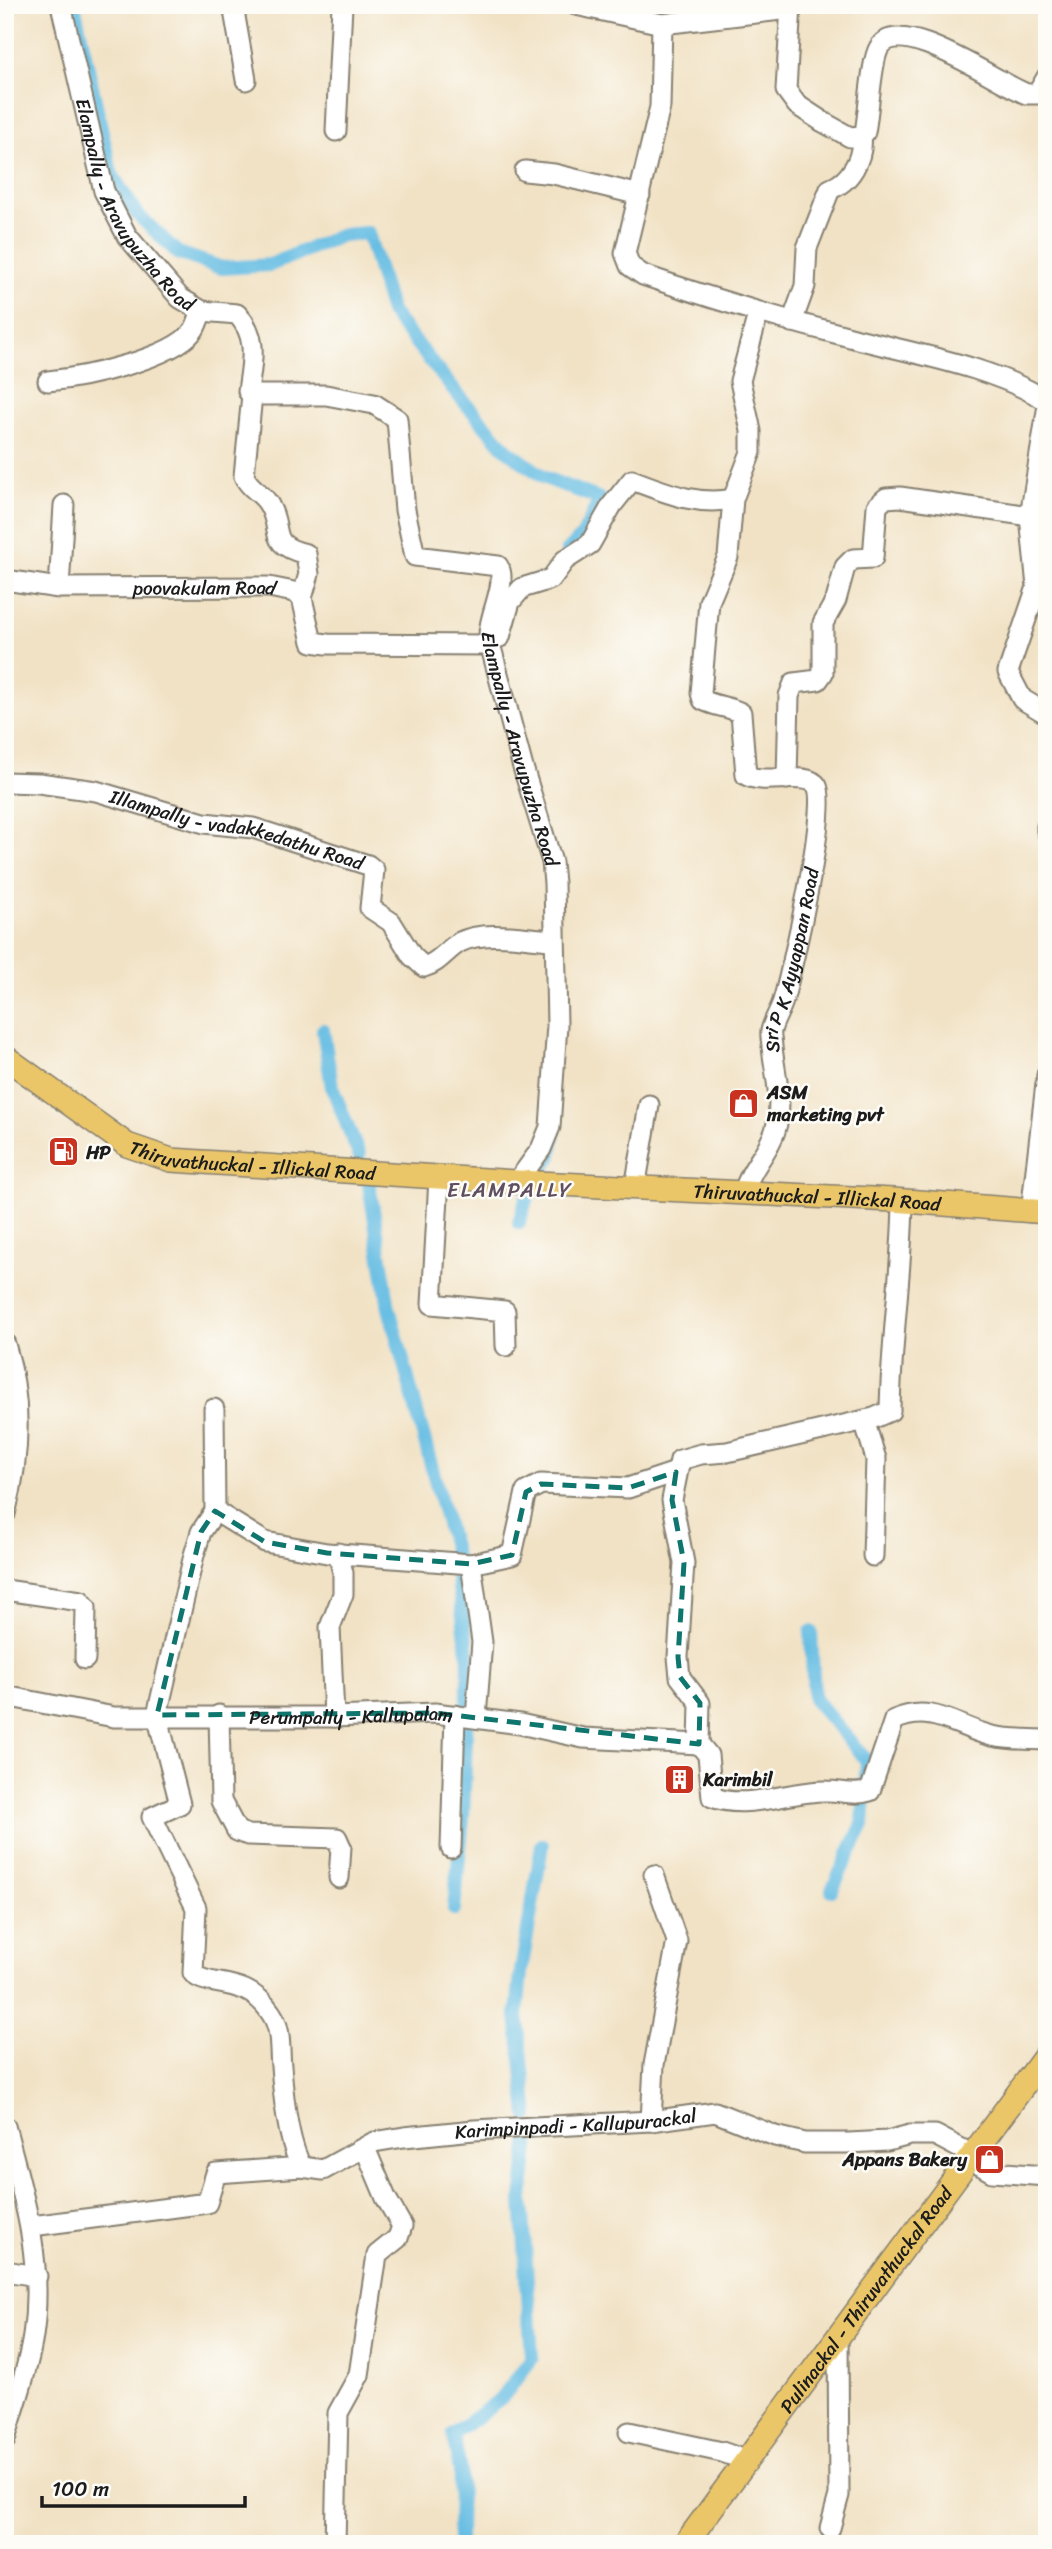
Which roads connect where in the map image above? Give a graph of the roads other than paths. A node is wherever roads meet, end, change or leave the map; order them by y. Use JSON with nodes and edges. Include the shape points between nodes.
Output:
{"nodes":[{"id":1,"x":61,"y":5,"type":"edge"},
{"id":2,"x":233,"y":5,"type":"edge"},
{"id":3,"x":342,"y":5,"type":"edge"},
{"id":4,"x":576,"y":5,"type":"edge"},
{"id":5,"x":791,"y":7,"type":"edge"},
{"id":6,"x":662,"y":24,"type":"junction"},
{"id":7,"x":1047,"y":77,"type":"edge"},
{"id":8,"x":246,"y":80,"type":"dead end"},
{"id":9,"x":336,"y":131,"type":"dead end"},
{"id":10,"x":861,"y":136,"type":"junction"},
{"id":11,"x":525,"y":171,"type":"dead end"},
{"id":12,"x":640,"y":195,"type":"junction"},
{"id":13,"x":202,"y":311,"type":"junction"},
{"id":14,"x":758,"y":314,"type":"junction"},
{"id":15,"x":792,"y":322,"type":"junction"},
{"id":16,"x":48,"y":381,"type":"dead end"},
{"id":17,"x":252,"y":395,"type":"junction"},
{"id":18,"x":1047,"y":401,"type":"edge"},
{"id":19,"x":1047,"y":411,"type":"edge"},
{"id":20,"x":733,"y":499,"type":"junction"},
{"id":21,"x":64,"y":505,"type":"dead end"},
{"id":22,"x":1030,"y":516,"type":"junction"},
{"id":23,"x":5,"y":580,"type":"edge"},
{"id":24,"x":59,"y":587,"type":"junction"},
{"id":25,"x":302,"y":598,"type":"junction"},
{"id":26,"x":493,"y":640,"type":"junction"},
{"id":27,"x":1047,"y":714,"type":"edge"},
{"id":28,"x":787,"y":779,"type":"junction"},
{"id":29,"x":5,"y":782,"type":"edge"},
{"id":30,"x":554,"y":940,"type":"junction"},
{"id":31,"x":5,"y":1057,"type":"edge"},
{"id":32,"x":1047,"y":1075,"type":"edge"},
{"id":33,"x":649,"y":1105,"type":"dead end"},
{"id":34,"x":439,"y":1178,"type":"junction"},
{"id":35,"x":530,"y":1183,"type":"junction"},
{"id":36,"x":635,"y":1188,"type":"junction"},
{"id":37,"x":744,"y":1192,"type":"junction"},
{"id":38,"x":903,"y":1201,"type":"junction"},
{"id":39,"x":1039,"y":1212,"type":"edge"},
{"id":40,"x":5,"y":1344,"type":"edge"},
{"id":41,"x":506,"y":1346,"type":"dead end"},
{"id":42,"x":214,"y":1409,"type":"dead end"},
{"id":43,"x":864,"y":1420,"type":"junction"},
{"id":44,"x":12,"y":1425,"type":"edge"},
{"id":45,"x":676,"y":1472,"type":"junction"},
{"id":46,"x":215,"y":1511,"type":"junction"},
{"id":47,"x":5,"y":1514,"type":"edge"},
{"id":48,"x":338,"y":1553,"type":"junction"},
{"id":49,"x":873,"y":1556,"type":"dead end"},
{"id":50,"x":460,"y":1563,"type":"junction"},
{"id":51,"x":5,"y":1590,"type":"edge"},
{"id":52,"x":85,"y":1659,"type":"dead end"},
{"id":53,"x":5,"y":1696,"type":"edge"},
{"id":54,"x":157,"y":1715,"type":"junction"},
{"id":55,"x":219,"y":1715,"type":"junction"},
{"id":56,"x":455,"y":1715,"type":"junction"},
{"id":57,"x":334,"y":1717,"type":"junction"},
{"id":58,"x":476,"y":1717,"type":"junction"},
{"id":59,"x":1047,"y":1740,"type":"edge"},
{"id":60,"x":698,"y":1744,"type":"junction"},
{"id":61,"x":451,"y":1848,"type":"dead end"},
{"id":62,"x":654,"y":1875,"type":"dead end"},
{"id":63,"x":340,"y":1878,"type":"dead end"},
{"id":64,"x":1047,"y":2054,"type":"edge"},
{"id":65,"x":651,"y":2121,"type":"junction"},
{"id":66,"x":5,"y":2126,"type":"edge"},
{"id":67,"x":365,"y":2148,"type":"junction"},
{"id":68,"x":971,"y":2157,"type":"junction"},
{"id":69,"x":302,"y":2167,"type":"junction"},
{"id":70,"x":1047,"y":2176,"type":"edge"},
{"id":71,"x":32,"y":2225,"type":"junction"},
{"id":72,"x":5,"y":2271,"type":"edge"},
{"id":73,"x":37,"y":2276,"type":"junction"},
{"id":74,"x":838,"y":2335,"type":"junction"},
{"id":75,"x":629,"y":2432,"type":"dead end"},
{"id":76,"x":5,"y":2440,"type":"edge"},
{"id":77,"x":745,"y":2460,"type":"junction"},
{"id":78,"x":830,"y":2528,"type":"dead end"},
{"id":79,"x":335,"y":2544,"type":"edge"},
{"id":80,"x":685,"y":2544,"type":"edge"}],
"edges":[{"from":1,"to":13,"type":"street","name":"Elampally - Aravupuzha Road","via":[[104,191],[140,252],[180,298]]},
{"from":2,"to":8,"type":"street"},
{"from":3,"to":9,"type":"street"},
{"from":4,"to":6,"type":"street"},
{"from":5,"to":6,"type":"street"},
{"from":5,"to":10,"type":"street","via":[[785,82],[789,96],[823,122],[850,137]]},
{"from":6,"to":12,"type":"street","via":[[660,107]]},
{"from":7,"to":10,"type":"street","via":[[1037,94],[1027,94],[921,41],[895,36],[885,39],[877,51],[867,125]]},
{"from":10,"to":15,"type":"street","via":[[862,148],[854,167],[822,204],[807,248],[805,286]]},
{"from":11,"to":12,"type":"street"},
{"from":12,"to":14,"type":"street","via":[[625,253],[629,266],[643,275]]},
{"from":13,"to":16,"type":"street","via":[[192,332],[172,346],[117,369]]},
{"from":13,"to":17,"type":"street","name":"Elampally - Aravupuzha Road","via":[[237,314],[249,326],[248,391]]},
{"from":14,"to":15,"type":"street"},
{"from":14,"to":20,"type":"street","via":[[740,381],[751,452]]},
{"from":15,"to":18,"type":"street","via":[[1026,387]]},
{"from":17,"to":25,"type":"street","via":[[244,476],[249,488],[270,506],[277,538],[287,549],[306,554],[309,574]]},
{"from":17,"to":26,"type":"street","name":"Elampally - Aravupuzha Road","via":[[327,395],[374,404],[397,419],[405,509],[415,556],[498,566],[503,578],[488,626]]},
{"from":19,"to":22,"type":"street"},
{"from":20,"to":26,"type":"street","via":[[710,504],[687,500],[632,480],[590,544],[565,560],[551,579],[522,588],[510,602]]},
{"from":20,"to":28,"type":"street","name":"Sri P K Ayyappan Road","via":[[727,557],[709,602],[701,693],[703,700],[714,706],[741,713],[746,775]]},
{"from":21,"to":24,"type":"street"},
{"from":22,"to":27,"type":"street","via":[[1037,587],[1008,675],[1022,699]]},
{"from":22,"to":28,"type":"street","via":[[900,498],[886,498],[877,506],[873,558],[853,559],[845,567],[836,600],[823,623],[823,673],[818,680],[794,683],[789,696]]},
{"from":23,"to":24,"type":"street","name":"poovakulam Road"},
{"from":24,"to":25,"type":"street","name":"poovakulam Road","via":[[269,587]]},
{"from":25,"to":26,"type":"street","name":"poovakulam Road","via":[[312,642]]},
{"from":26,"to":30,"type":"street","name":"Elampally - Aravupuzha Road","via":[[522,764],[552,862]]},
{"from":28,"to":37,"type":"street","name":"Sri P K Ayyappan Road","via":[[813,782],[818,788],[815,846],[782,1003],[770,1032],[779,1095],[775,1133],[748,1175]]},
{"from":29,"to":30,"type":"street","name":"Illampally - vadakkedathu Road","via":[[96,791],[204,823],[253,828],[368,865],[374,870],[370,908],[391,922],[412,957],[424,967],[433,965],[461,941],[479,936]]},
{"from":30,"to":35,"type":"street","name":"Elampally - Aravupuzha Road","via":[[557,1025],[550,1127]]},
{"from":31,"to":34,"type":"main road","name":"Thiruvathuckal - Illickal Road","via":[[146,1154],[171,1160]]},
{"from":32,"to":39,"type":"street"},
{"from":33,"to":36,"type":"street"},
{"from":34,"to":35,"type":"main road","name":"Thiruvathuckal - Illickal Road"},
{"from":34,"to":41,"type":"street","via":[[432,1304],[505,1311]]},
{"from":35,"to":36,"type":"main road","name":"Thiruvathuckal - Illickal Road"},
{"from":36,"to":37,"type":"main road","name":"Thiruvathuckal - Illickal Road"},
{"from":37,"to":38,"type":"main road","name":"Thiruvathuckal - Illickal Road"},
{"from":38,"to":39,"type":"main road","name":"Thiruvathuckal - Illickal Road"},
{"from":38,"to":43,"type":"street","via":[[890,1411]]},
{"from":40,"to":44,"type":"street","via":[[12,1365]]},
{"from":42,"to":46,"type":"street"},
{"from":43,"to":45,"type":"street","via":[[701,1454],[680,1460]]},
{"from":43,"to":49,"type":"street","via":[[876,1459]]},
{"from":44,"to":47,"type":"street","via":[[18,1462]]},
{"from":45,"to":50,"type":"street","via":[[628,1488],[541,1484],[526,1492],[512,1555]]},
{"from":45,"to":60,"type":"street","via":[[672,1500],[684,1563],[678,1657],[680,1678],[699,1703]]},
{"from":46,"to":48,"type":"street","via":[[265,1542]]},
{"from":46,"to":54,"type":"street","via":[[201,1532],[194,1555]]},
{"from":48,"to":50,"type":"street"},
{"from":48,"to":57,"type":"street","via":[[343,1594],[330,1627]]},
{"from":50,"to":58,"type":"street","via":[[482,1642]]},
{"from":51,"to":52,"type":"street","via":[[81,1601],[86,1606]]},
{"from":53,"to":54,"type":"street","name":"Perumpally - Kallupalam","via":[[114,1717]]},
{"from":54,"to":55,"type":"street","name":"Perumpally - Kallupalam"},
{"from":54,"to":69,"type":"street","via":[[180,1804],[152,1817],[197,1908],[193,1973],[203,1980],[237,1984],[252,1992],[275,2018],[283,2094]]},
{"from":55,"to":57,"type":"street","name":"Perumpally - Kallupalam"},
{"from":55,"to":63,"type":"street","via":[[221,1801],[237,1831],[337,1838]]},
{"from":56,"to":57,"type":"street","name":"Perumpally - Kallupalam"},
{"from":56,"to":58,"type":"street","name":"Perumpally - Kallupalam"},
{"from":56,"to":61,"type":"street"},
{"from":58,"to":60,"type":"street","name":"Perumpally - Kallupalam","via":[[583,1738]]},
{"from":59,"to":60,"type":"street","via":[[993,1736],[923,1712],[909,1713],[894,1720],[870,1791],[857,1795],[828,1790],[723,1802],[712,1797],[708,1755]]},
{"from":62,"to":65,"type":"street","via":[[677,1941],[654,2065]]},
{"from":64,"to":68,"type":"main road","name":"Pulinackal - Thiruvathuckal Road"},
{"from":65,"to":67,"type":"street","name":"Karimpinpadi - Kallupurackal","via":[[474,2130],[386,2139]]},
{"from":65,"to":68,"type":"street","name":"Karimpinpadi - Kallupurackal","via":[[715,2112],[805,2143],[935,2135]]},
{"from":66,"to":71,"type":"street"},
{"from":67,"to":69,"type":"street","name":"Karimpinpadi - Kallupurackal","via":[[323,2170]]},
{"from":67,"to":79,"type":"street","via":[[402,2226],[398,2238],[377,2255],[359,2375],[338,2413]]},
{"from":68,"to":70,"type":"street","name":"Karimpinpadi - Kallupurackal","via":[[992,2172]]},
{"from":68,"to":74,"type":"main road","name":"Pulinackal - Thiruvathuckal Road"},
{"from":69,"to":71,"type":"street","name":"Karimpinpadi - Kallupurackal","via":[[216,2173],[207,2203]]},
{"from":71,"to":73,"type":"street"},
{"from":72,"to":73,"type":"street"},
{"from":73,"to":76,"type":"street","via":[[33,2339]]},
{"from":74,"to":77,"type":"main road","name":"Pulinackal - Thiruvathuckal Road"},
{"from":74,"to":78,"type":"street","via":[[839,2495]]},
{"from":75,"to":77,"type":"street"},
{"from":77,"to":80,"type":"main road","name":"Pulinackal - Thiruvathuckal Road"}]}
